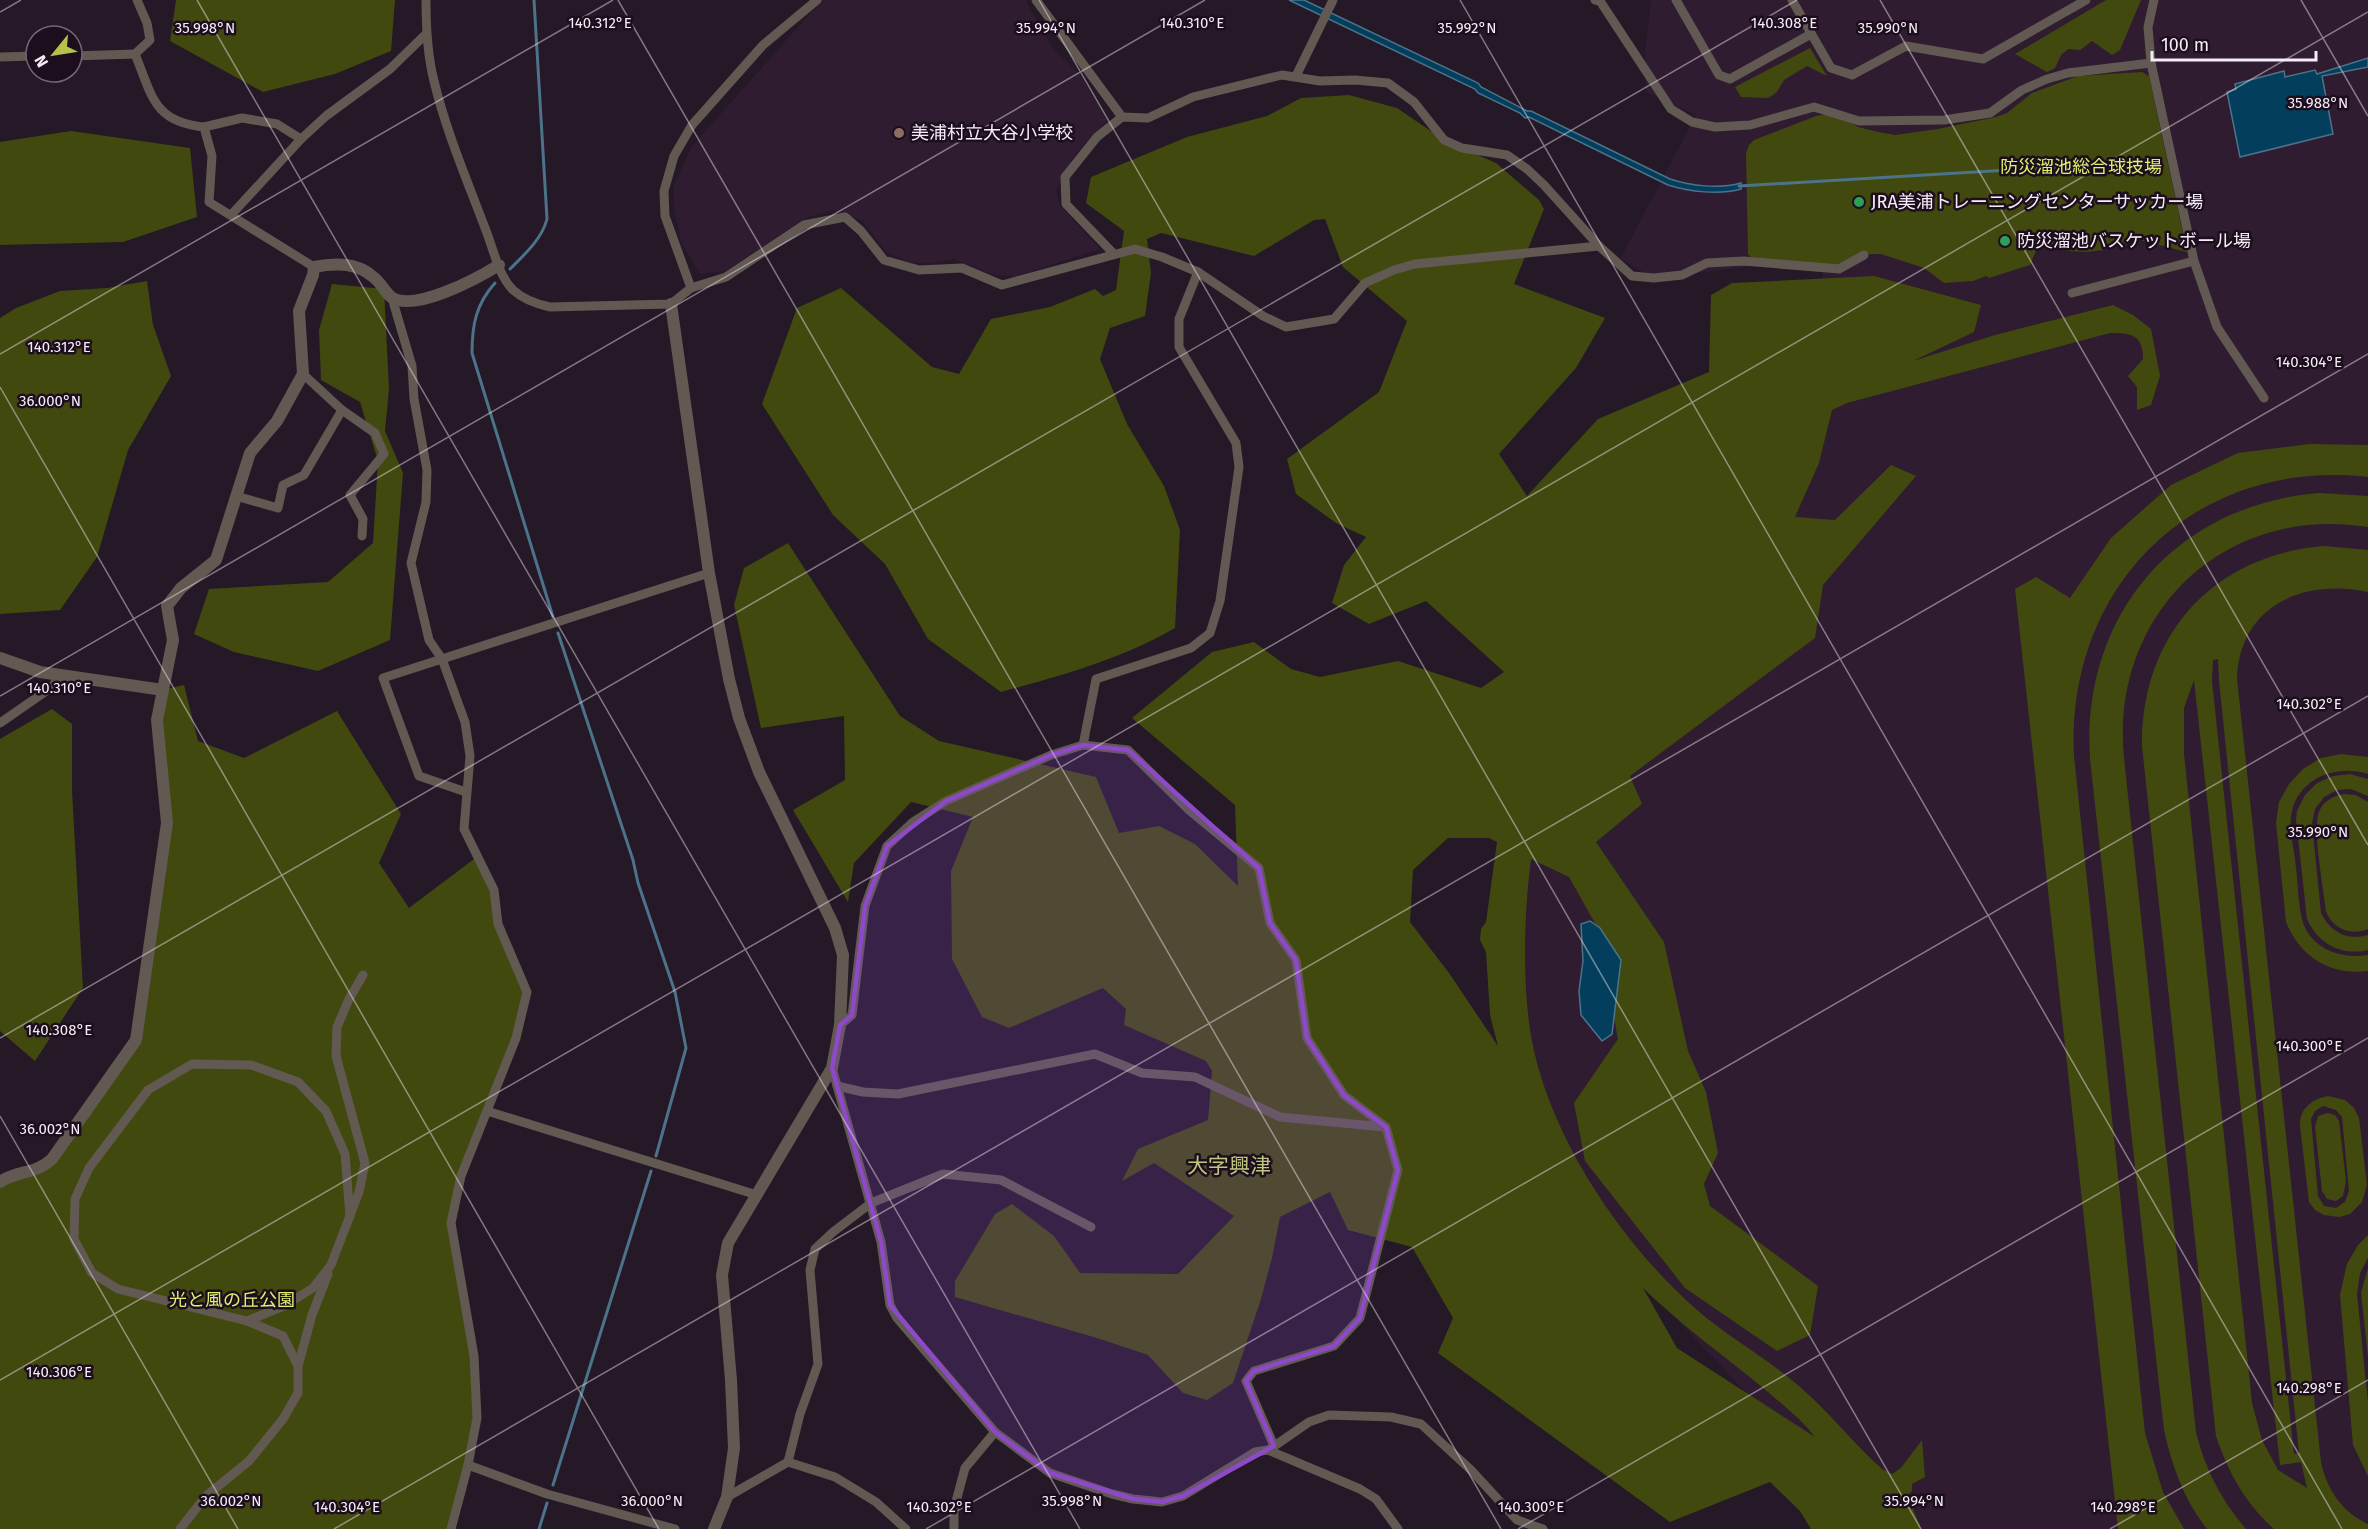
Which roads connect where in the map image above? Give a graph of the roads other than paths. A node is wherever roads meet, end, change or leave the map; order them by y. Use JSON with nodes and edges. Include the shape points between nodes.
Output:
{"nodes":[{"id":1,"x":137,"y":0,"type":"edge"},
{"id":2,"x":426,"y":0,"type":"edge"},
{"id":3,"x":817,"y":0,"type":"edge"},
{"id":4,"x":1035,"y":0,"type":"edge"},
{"id":5,"x":1333,"y":0,"type":"edge"},
{"id":6,"x":1595,"y":0,"type":"edge"},
{"id":7,"x":1676,"y":0,"type":"edge"},
{"id":8,"x":1792,"y":0,"type":"edge"},
{"id":9,"x":2086,"y":0,"type":"edge"},
{"id":10,"x":2154,"y":0,"type":"edge"},
{"id":11,"x":426,"y":34,"type":"junction"},
{"id":12,"x":1811,"y":34,"type":"junction"},
{"id":13,"x":135,"y":54,"type":"junction"},
{"id":14,"x":24,"y":56,"type":"edge"},
{"id":15,"x":84,"y":56,"type":"edge"},
{"id":16,"x":0,"y":57,"type":"edge"},
{"id":17,"x":2151,"y":63,"type":"junction"},
{"id":18,"x":1296,"y":76,"type":"junction"},
{"id":19,"x":1122,"y":117,"type":"junction"},
{"id":20,"x":204,"y":127,"type":"junction"},
{"id":21,"x":301,"y":139,"type":"junction"},
{"id":22,"x":231,"y":215,"type":"junction"},
{"id":23,"x":1599,"y":246,"type":"junction"},
{"id":24,"x":1114,"y":254,"type":"junction"},
{"id":25,"x":1864,"y":255,"type":"dead end"},
{"id":26,"x":2194,"y":261,"type":"junction"},
{"id":27,"x":499,"y":265,"type":"junction"},
{"id":28,"x":314,"y":267,"type":"junction"},
{"id":29,"x":1198,"y":272,"type":"junction"},
{"id":30,"x":692,"y":288,"type":"junction"},
{"id":31,"x":2072,"y":293,"type":"dead end"},
{"id":32,"x":392,"y":298,"type":"junction"},
{"id":33,"x":671,"y":304,"type":"junction"},
{"id":34,"x":303,"y":374,"type":"junction"},
{"id":35,"x":2264,"y":398,"type":"dead end"},
{"id":36,"x":342,"y":410,"type":"junction"},
{"id":37,"x":236,"y":496,"type":"junction"},
{"id":38,"x":362,"y":536,"type":"dead end"},
{"id":39,"x":709,"y":573,"type":"junction"},
{"id":40,"x":0,"y":658,"type":"edge"},
{"id":41,"x":442,"y":659,"type":"junction"},
{"id":42,"x":60,"y":675,"type":"junction"},
{"id":43,"x":163,"y":690,"type":"junction"},
{"id":44,"x":0,"y":723,"type":"edge"},
{"id":45,"x":1083,"y":745,"type":"junction"},
{"id":46,"x":466,"y":792,"type":"junction"},
{"id":47,"x":363,"y":975,"type":"dead end"},
{"id":48,"x":840,"y":1025,"type":"junction"},
{"id":49,"x":832,"y":1068,"type":"junction"},
{"id":50,"x":837,"y":1086,"type":"junction"},
{"id":51,"x":487,"y":1111,"type":"junction"},
{"id":52,"x":1386,"y":1127,"type":"junction"},
{"id":53,"x":0,"y":1182,"type":"edge"},
{"id":54,"x":757,"y":1195,"type":"junction"},
{"id":55,"x":871,"y":1203,"type":"junction"},
{"id":56,"x":350,"y":1216,"type":"junction"},
{"id":57,"x":1091,"y":1227,"type":"dead end"},
{"id":58,"x":331,"y":1265,"type":"junction"},
{"id":59,"x":247,"y":1321,"type":"junction"},
{"id":60,"x":298,"y":1366,"type":"junction"},
{"id":61,"x":995,"y":1432,"type":"junction"},
{"id":62,"x":1271,"y":1448,"type":"junction"},
{"id":63,"x":788,"y":1462,"type":"junction"},
{"id":64,"x":468,"y":1465,"type":"junction"},
{"id":65,"x":727,"y":1497,"type":"junction"},
{"id":66,"x":180,"y":1529,"type":"edge"},
{"id":67,"x":451,"y":1529,"type":"edge"},
{"id":68,"x":675,"y":1529,"type":"edge"},
{"id":69,"x":714,"y":1529,"type":"edge"},
{"id":70,"x":906,"y":1529,"type":"edge"},
{"id":71,"x":954,"y":1529,"type":"edge"},
{"id":72,"x":1398,"y":1529,"type":"edge"},
{"id":73,"x":1543,"y":1529,"type":"edge"}],
"edges":[{"from":1,"to":13,"type":"street","via":[[150,40]]},
{"from":2,"to":11,"type":"street"},
{"from":3,"to":30,"type":"street","via":[[764,45],[692,125],[674,156],[664,191],[665,216]]},
{"from":4,"to":19,"type":"street"},
{"from":5,"to":18,"type":"street"},
{"from":6,"to":17,"type":"street","via":[[1600,1],[1671,109],[1692,122],[1715,127],[1750,125],[1814,107],[1859,122],[1944,120],[1989,113],[2022,90],[2057,76]]},
{"from":7,"to":12,"type":"street","via":[[1719,75],[1730,79]]},
{"from":8,"to":12,"type":"street"},
{"from":9,"to":12,"type":"street","via":[[1983,58],[1906,46],[1852,75],[1831,68]]},
{"from":10,"to":17,"type":"street","via":[[2148,27]]},
{"from":11,"to":21,"type":"street","via":[[390,69]]},
{"from":11,"to":27,"type":"street","via":[[434,81]]},
{"from":13,"to":15,"type":"street"},
{"from":13,"to":20,"type":"street","via":[[160,111],[185,125]]},
{"from":14,"to":16,"type":"street"},
{"from":17,"to":26,"type":"street"},
{"from":18,"to":19,"type":"street","via":[[1282,75],[1193,97],[1148,118]]},
{"from":18,"to":23,"type":"street","via":[[1320,81],[1388,83],[1414,102],[1444,140],[1462,148],[1507,155],[1527,169]]},
{"from":19,"to":24,"type":"street","via":[[1097,137],[1065,177],[1066,204]]},
{"from":20,"to":21,"type":"street","via":[[242,118],[277,124]]},
{"from":20,"to":22,"type":"street","via":[[212,156],[209,202]]},
{"from":21,"to":22,"type":"street"},
{"from":22,"to":28,"type":"street"},
{"from":23,"to":25,"type":"street","via":[[1632,276],[1654,278],[1682,275],[1707,263],[1744,261],[1839,269]]},
{"from":23,"to":29,"type":"street","via":[[1415,264],[1365,283],[1334,319],[1286,327]]},
{"from":24,"to":29,"type":"street","via":[[1135,249]]},
{"from":24,"to":30,"type":"street","via":[[1002,285],[962,268],[919,270],[884,260],[845,217],[804,225],[726,277]]},
{"from":26,"to":31,"type":"street"},
{"from":26,"to":35,"type":"street","via":[[2217,327]]},
{"from":27,"to":32,"type":"street","via":[[429,298],[412,302]]},
{"from":27,"to":33,"type":"street","via":[[508,283],[530,303],[550,307]]},
{"from":28,"to":32,"type":"street","via":[[347,264],[372,275]]},
{"from":28,"to":34,"type":"street","via":[[299,311]]},
{"from":29,"to":45,"type":"street","via":[[1179,319],[1179,347],[1236,443],[1239,467],[1220,601],[1210,633],[1191,648],[1096,679]]},
{"from":30,"to":33,"type":"street"},
{"from":32,"to":41,"type":"street","via":[[412,366],[427,470],[426,502],[411,563],[429,640]]},
{"from":33,"to":39,"type":"street"},
{"from":34,"to":36,"type":"street"},
{"from":34,"to":37,"type":"street","via":[[277,421],[250,453]]},
{"from":36,"to":37,"type":"street","via":[[304,475],[283,485],[278,508]]},
{"from":36,"to":38,"type":"street","via":[[375,433],[384,454],[350,495],[363,519]]},
{"from":37,"to":43,"type":"street","via":[[216,560],[181,588],[168,606],[173,640]]},
{"from":39,"to":41,"type":"street"},
{"from":39,"to":48,"type":"street","via":[[739,718],[759,772],[835,928],[843,954]]},
{"from":40,"to":42,"type":"street"},
{"from":41,"to":46,"type":"street","via":[[465,722],[470,756]]},
{"from":41,"to":46,"type":"street","via":[[383,678],[419,776]]},
{"from":42,"to":43,"type":"street"},
{"from":42,"to":44,"type":"street","via":[[52,687]]},
{"from":43,"to":53,"type":"street","via":[[157,720],[167,823],[136,1040],[51,1159],[42,1168]]},
{"from":45,"to":48,"type":"street","via":[[946,801],[913,822],[887,846],[865,906],[852,1015]]},
{"from":45,"to":52,"type":"street","via":[[1128,750],[1189,810],[1259,868],[1270,923],[1296,960],[1307,1038],[1344,1095]]},
{"from":46,"to":51,"type":"street","via":[[464,829],[494,890],[498,924],[527,992],[516,1038]]},
{"from":47,"to":56,"type":"street","via":[[337,1028],[336,1056],[365,1163]]},
{"from":48,"to":49,"type":"street"},
{"from":49,"to":50,"type":"street"},
{"from":49,"to":54,"type":"street"},
{"from":50,"to":52,"type":"street","via":[[898,1094],[1095,1054],[1143,1072],[1195,1077],[1280,1117]]},
{"from":50,"to":55,"type":"street"},
{"from":51,"to":54,"type":"street"},
{"from":51,"to":64,"type":"street","via":[[461,1176],[451,1223],[474,1356],[477,1418]]},
{"from":52,"to":62,"type":"street","via":[[1398,1170],[1360,1318],[1334,1346],[1254,1371],[1246,1380]]},
{"from":54,"to":65,"type":"street","via":[[728,1243],[722,1275],[734,1448]]},
{"from":55,"to":57,"type":"street","via":[[943,1174],[1001,1180]]},
{"from":55,"to":61,"type":"street","via":[[890,1305],[897,1318]]},
{"from":55,"to":63,"type":"street","via":[[815,1249],[810,1270],[818,1364]]},
{"from":56,"to":58,"type":"street"},
{"from":56,"to":59,"type":"street","via":[[345,1154],[326,1111],[298,1082],[251,1065],[192,1064],[148,1090],[89,1168],[75,1199],[74,1239],[92,1272],[118,1289]]},
{"from":58,"to":59,"type":"street","via":[[313,1288],[284,1306]]},
{"from":58,"to":60,"type":"street"},
{"from":59,"to":60,"type":"street","via":[[283,1336]]},
{"from":60,"to":66,"type":"street","via":[[298,1394],[283,1419],[249,1461],[206,1496]]},
{"from":61,"to":62,"type":"street","via":[[1050,1473],[1112,1494],[1162,1502],[1183,1496],[1255,1452]]},
{"from":61,"to":71,"type":"street","via":[[965,1468],[954,1509]]},
{"from":62,"to":72,"type":"street","via":[[1376,1499]]},
{"from":62,"to":73,"type":"street","via":[[1310,1422],[1329,1415],[1391,1417],[1421,1424],[1517,1520]]},
{"from":63,"to":65,"type":"street"},
{"from":63,"to":70,"type":"street","via":[[835,1477],[876,1502]]},
{"from":64,"to":67,"type":"street"},
{"from":64,"to":68,"type":"street","via":[[547,1494]]},
{"from":65,"to":69,"type":"street"}]}
